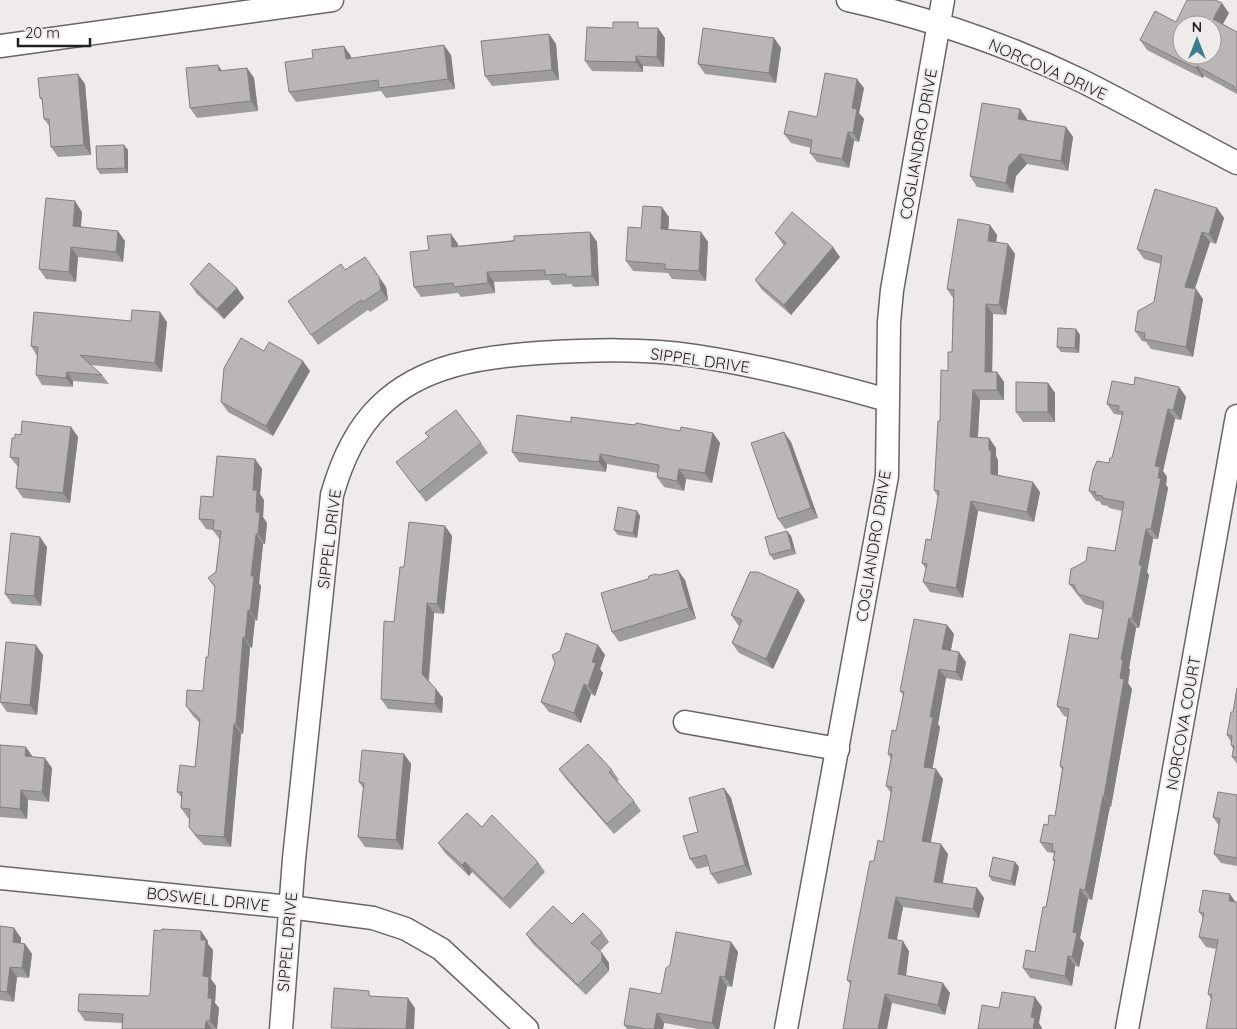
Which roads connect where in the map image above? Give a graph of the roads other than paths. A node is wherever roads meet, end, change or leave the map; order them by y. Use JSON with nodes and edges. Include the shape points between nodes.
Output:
{"nodes":[{"id":1,"x":332,"y":0,"type":"edge"},
{"id":2,"x":848,"y":0,"type":"edge"},
{"id":3,"x":943,"y":0,"type":"edge"},
{"id":4,"x":939,"y":24,"type":"junction"},
{"id":5,"x":0,"y":46,"type":"edge"},
{"id":6,"x":1237,"y":163,"type":"edge"},
{"id":7,"x":887,"y":400,"type":"junction"},
{"id":8,"x":1237,"y":416,"type":"edge"},
{"id":9,"x":686,"y":722,"type":"dead end"},
{"id":10,"x":838,"y":749,"type":"junction"},
{"id":11,"x":0,"y":878,"type":"edge"},
{"id":12,"x":290,"y":907,"type":"junction"},
{"id":13,"x":280,"y":1029,"type":"edge"},
{"id":14,"x":527,"y":1029,"type":"edge"},
{"id":15,"x":786,"y":1029,"type":"edge"},
{"id":16,"x":1127,"y":1029,"type":"edge"}],
"edges":[{"from":1,"to":5,"type":"street"},
{"from":2,"to":4,"type":"street","name":"NORCOVA DRIVE"},
{"from":3,"to":4,"type":"street","name":"COGLIANDRO DRIVE"},
{"from":4,"to":6,"type":"street","name":"NORCOVA DRIVE","via":[[1081,80]]},
{"from":4,"to":7,"type":"street","name":"COGLIANDRO DRIVE","via":[[892,290]]},
{"from":7,"to":10,"type":"street","name":"COGLIANDRO DRIVE","via":[[887,476]]},
{"from":7,"to":12,"type":"street","name":"SIPPEL DRIVE","via":[[775,371],[695,356],[590,350],[510,355],[456,364],[403,387],[380,406],[362,427],[343,460],[332,495]]},
{"from":8,"to":16,"type":"street","name":"NORCOVA COURT"},
{"from":9,"to":10,"type":"street"},
{"from":10,"to":15,"type":"street","name":"COGLIANDRO DRIVE"},
{"from":11,"to":12,"type":"street","name":"BOSWELL DRIVE"},
{"from":12,"to":13,"type":"street","name":"SIPPEL DRIVE"},
{"from":12,"to":14,"type":"street","name":"BOSWELL DRIVE","via":[[373,918],[406,929],[441,948]]}]}
